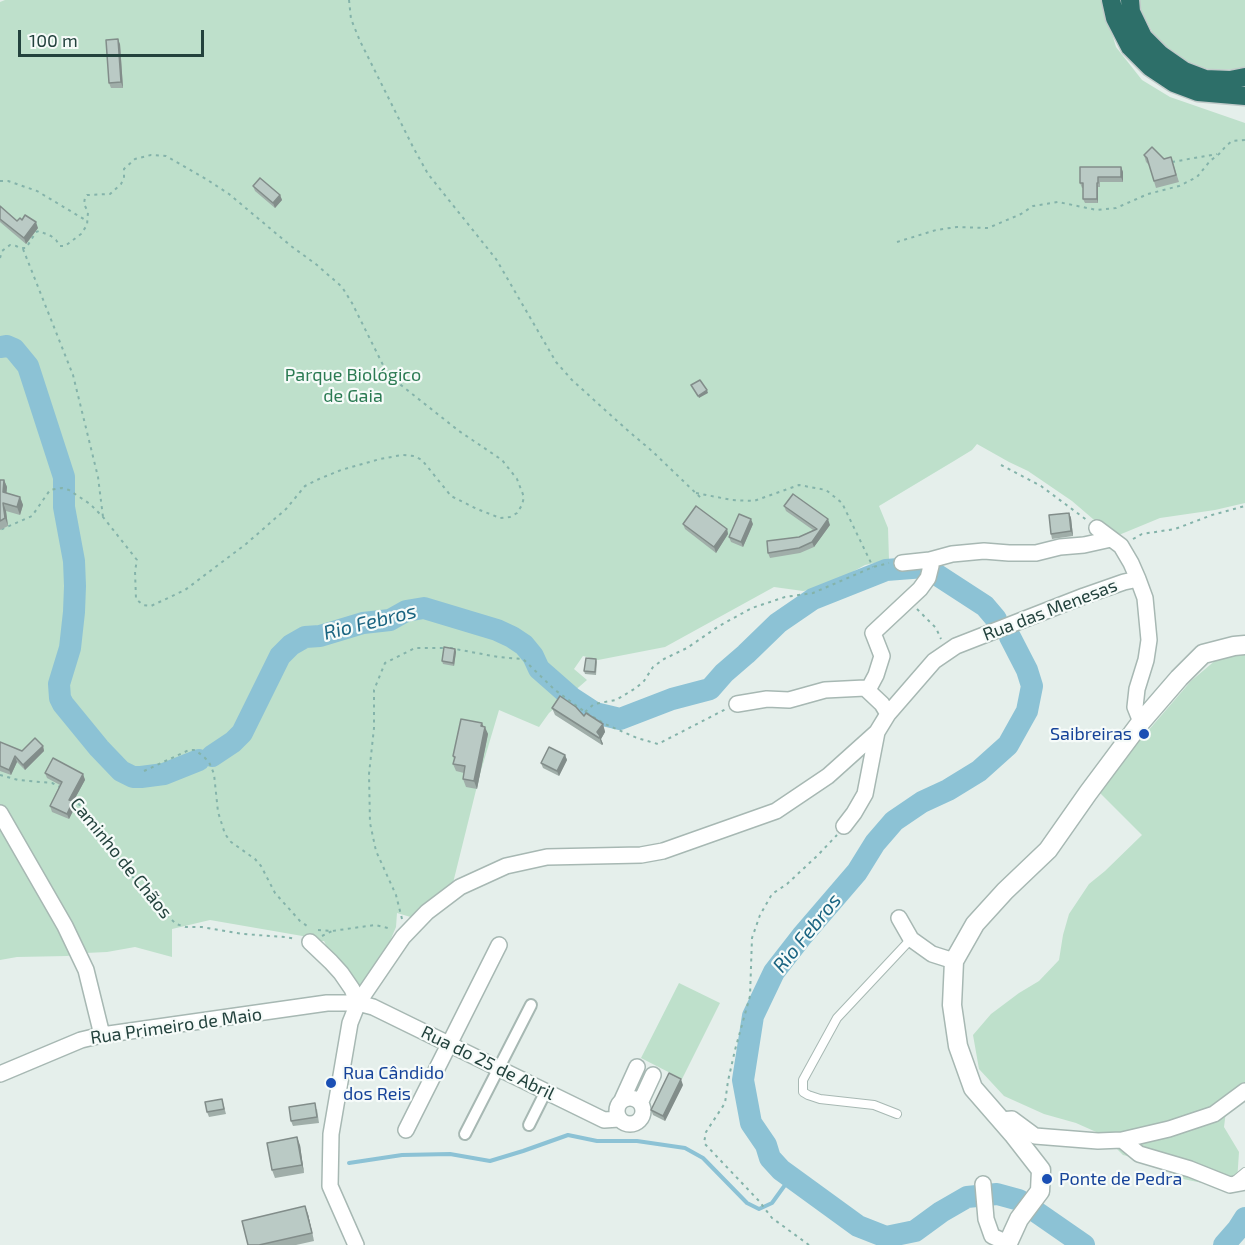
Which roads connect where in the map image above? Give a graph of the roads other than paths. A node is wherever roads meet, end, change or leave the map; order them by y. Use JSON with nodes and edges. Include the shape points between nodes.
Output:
{"nodes":[{"id":1,"x":1112,"y":0,"type":"edge"},
{"id":2,"x":1130,"y":0,"type":"edge"},
{"id":3,"x":1245,"y":77,"type":"edge"},
{"id":4,"x":1245,"y":96,"type":"edge"},
{"id":5,"x":1097,"y":528,"type":"road end"},
{"id":6,"x":1116,"y":543,"type":"junction"},
{"id":7,"x":902,"y":563,"type":"road end"},
{"id":8,"x":930,"y":568,"type":"junction"},
{"id":9,"x":1138,"y":579,"type":"junction"},
{"id":10,"x":1245,"y":645,"type":"edge"},
{"id":11,"x":868,"y":690,"type":"junction"},
{"id":12,"x":737,"y":704,"type":"road end"},
{"id":13,"x":888,"y":714,"type":"junction"},
{"id":14,"x":1141,"y":722,"type":"junction"},
{"id":15,"x":877,"y":732,"type":"junction"},
{"id":16,"x":0,"y":813,"type":"edge"},
{"id":17,"x":844,"y":826,"type":"road end"},
{"id":18,"x":899,"y":918,"type":"dead end"},
{"id":19,"x":911,"y":939,"type":"junction"},
{"id":20,"x":310,"y":942,"type":"road end"},
{"id":21,"x":499,"y":945,"type":"dead end"},
{"id":22,"x":954,"y":961,"type":"junction"},
{"id":23,"x":358,"y":1003,"type":"junction"},
{"id":24,"x":531,"y":1005,"type":"dead end"},
{"id":25,"x":102,"y":1035,"type":"junction"},
{"id":26,"x":449,"y":1043,"type":"junction"},
{"id":27,"x":499,"y":1067,"type":"junction"},
{"id":28,"x":637,"y":1067,"type":"dead end"},
{"id":29,"x":0,"y":1074,"type":"edge"},
{"id":30,"x":653,"y":1075,"type":"dead end"},
{"id":31,"x":546,"y":1091,"type":"junction"},
{"id":32,"x":1245,"y":1091,"type":"edge"},
{"id":33,"x":622,"y":1100,"type":"junction"},
{"id":34,"x":641,"y":1101,"type":"junction"},
{"id":35,"x":897,"y":1114,"type":"dead end"},
{"id":36,"x":618,"y":1119,"type":"junction"},
{"id":37,"x":1000,"y":1120,"type":"junction"},
{"id":38,"x":529,"y":1125,"type":"dead end"},
{"id":39,"x":406,"y":1130,"type":"dead end"},
{"id":40,"x":465,"y":1134,"type":"dead end"},
{"id":41,"x":1122,"y":1140,"type":"junction"},
{"id":42,"x":1245,"y":1172,"type":"edge"},
{"id":43,"x":1237,"y":1183,"type":"edge"},
{"id":44,"x":984,"y":1192,"type":"dead end"},
{"id":45,"x":1008,"y":1244,"type":"edge"},
{"id":46,"x":356,"y":1245,"type":"edge"}],
"edges":[{"from":1,"to":4,"type":"highway","via":[[1115,18],[1130,47],[1150,67],[1174,83],[1198,92]]},
{"from":2,"to":3,"type":"highway","via":[[1131,12],[1143,37],[1184,71],[1205,79]]},
{"from":5,"to":6,"type":"street"},
{"from":6,"to":8,"type":"street","via":[[1059,547],[1036,553],[952,554]]},
{"from":6,"to":9,"type":"street"},
{"from":7,"to":8,"type":"street"},
{"from":8,"to":11,"type":"street","via":[[907,601],[873,633],[882,656]]},
{"from":9,"to":13,"type":"street","name":"Rua das Menesas","via":[[956,646],[934,661]]},
{"from":9,"to":14,"type":"street","name":"Rua das Menesas","via":[[1145,598],[1149,640],[1135,707]]},
{"from":10,"to":14,"type":"street","via":[[1203,654]]},
{"from":11,"to":12,"type":"street","via":[[833,689],[789,700]]},
{"from":11,"to":13,"type":"street"},
{"from":13,"to":15,"type":"street"},
{"from":14,"to":22,"type":"street","via":[[1048,850],[975,924]]},
{"from":15,"to":17,"type":"street","via":[[866,794]]},
{"from":15,"to":23,"type":"street","via":[[828,776],[776,811],[663,851],[548,857],[506,866],[460,887],[406,933]]},
{"from":16,"to":25,"type":"street","via":[[86,970]]},
{"from":18,"to":19,"type":"street"},
{"from":19,"to":22,"type":"street","via":[[932,954]]},
{"from":19,"to":35,"type":"lane","via":[[837,1018],[803,1080],[803,1092],[808,1095],[874,1105]]},
{"from":20,"to":23,"type":"street","via":[[342,974]]},
{"from":21,"to":26,"type":"street"},
{"from":22,"to":37,"type":"street","via":[[952,1005],[958,1046],[973,1088]]},
{"from":23,"to":25,"type":"street","name":"Rua Primeiro de Maio","via":[[327,1003]]},
{"from":23,"to":26,"type":"street","name":"Rua do 25 de Abril"},
{"from":23,"to":46,"type":"street","via":[[350,1023],[331,1134],[330,1186]]},
{"from":24,"to":27,"type":"street"},
{"from":25,"to":29,"type":"street","name":"Rua Primeiro de Maio"},
{"from":26,"to":27,"type":"street","name":"Rua do 25 de Abril"},
{"from":26,"to":39,"type":"street"},
{"from":27,"to":31,"type":"street","name":"Rua do 25 de Abril"},
{"from":27,"to":40,"type":"street"},
{"from":28,"to":33,"type":"street"},
{"from":30,"to":34,"type":"street","name":"Rua do 25 de Abril"},
{"from":31,"to":36,"type":"street","name":"Rua do 25 de Abril","via":[[604,1120]]},
{"from":31,"to":38,"type":"street"},
{"from":32,"to":41,"type":"street","via":[[1214,1114]]},
{"from":33,"to":34,"type":"street","via":[[633,1097]]},
{"from":33,"to":36,"type":"street","via":[[617,1109]]},
{"from":34,"to":36,"type":"street","name":"Rua do 25 de Abril","via":[[645,1111],[639,1122],[626,1124]]},
{"from":37,"to":41,"type":"street","via":[[1012,1119],[1035,1136],[1098,1142]]},
{"from":37,"to":45,"type":"street","via":[[1041,1170],[1040,1191],[1019,1219]]},
{"from":41,"to":43,"type":"street","via":[[1139,1154]]},
{"from":42,"to":43,"type":"lane"},
{"from":44,"to":45,"type":"street","via":[[992,1236]]}]}
